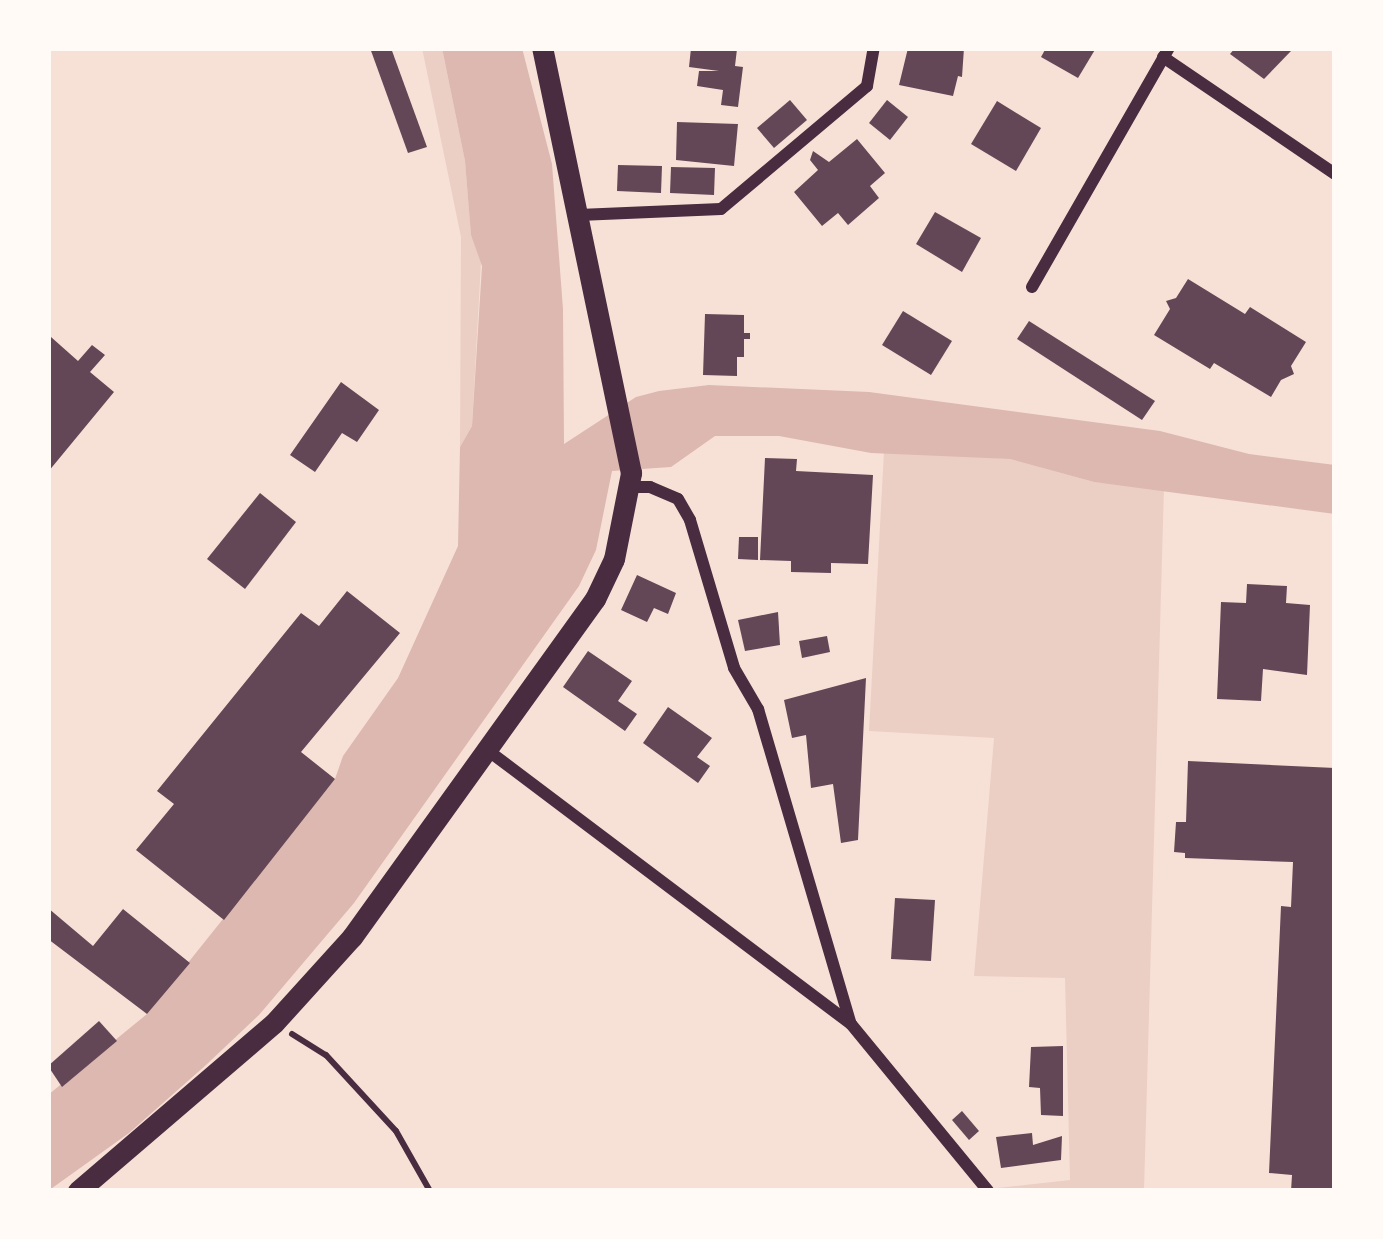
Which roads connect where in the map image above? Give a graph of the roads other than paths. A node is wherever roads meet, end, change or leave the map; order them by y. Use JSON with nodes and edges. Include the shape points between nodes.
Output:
{"nodes":[{"id":1,"x":542,"y":48,"type":"edge"},
{"id":2,"x":874,"y":48,"type":"edge"},
{"id":3,"x":1166,"y":52,"type":"edge"},
{"id":4,"x":1335,"y":174,"type":"edge"},
{"id":5,"x":579,"y":215,"type":"junction"},
{"id":6,"x":1032,"y":287,"type":"dead end"},
{"id":7,"x":632,"y":480,"type":"junction"},
{"id":8,"x":486,"y":749,"type":"junction"},
{"id":9,"x":851,"y":1024,"type":"junction"},
{"id":10,"x":78,"y":1191,"type":"edge"},
{"id":11,"x":988,"y":1191,"type":"edge"}],
"edges":[{"from":1,"to":5,"type":"street"},
{"from":2,"to":5,"type":"street","via":[[867,86],[722,208]]},
{"from":3,"to":4,"type":"street"},
{"from":3,"to":6,"type":"street"},
{"from":5,"to":7,"type":"street"},
{"from":7,"to":8,"type":"street","via":[[614,560],[595,599]]},
{"from":7,"to":9,"type":"street","via":[[679,499],[690,520],[734,668],[758,709]]},
{"from":8,"to":9,"type":"street"},
{"from":8,"to":10,"type":"street","via":[[352,937],[274,1023]]},
{"from":9,"to":11,"type":"street"}]}
